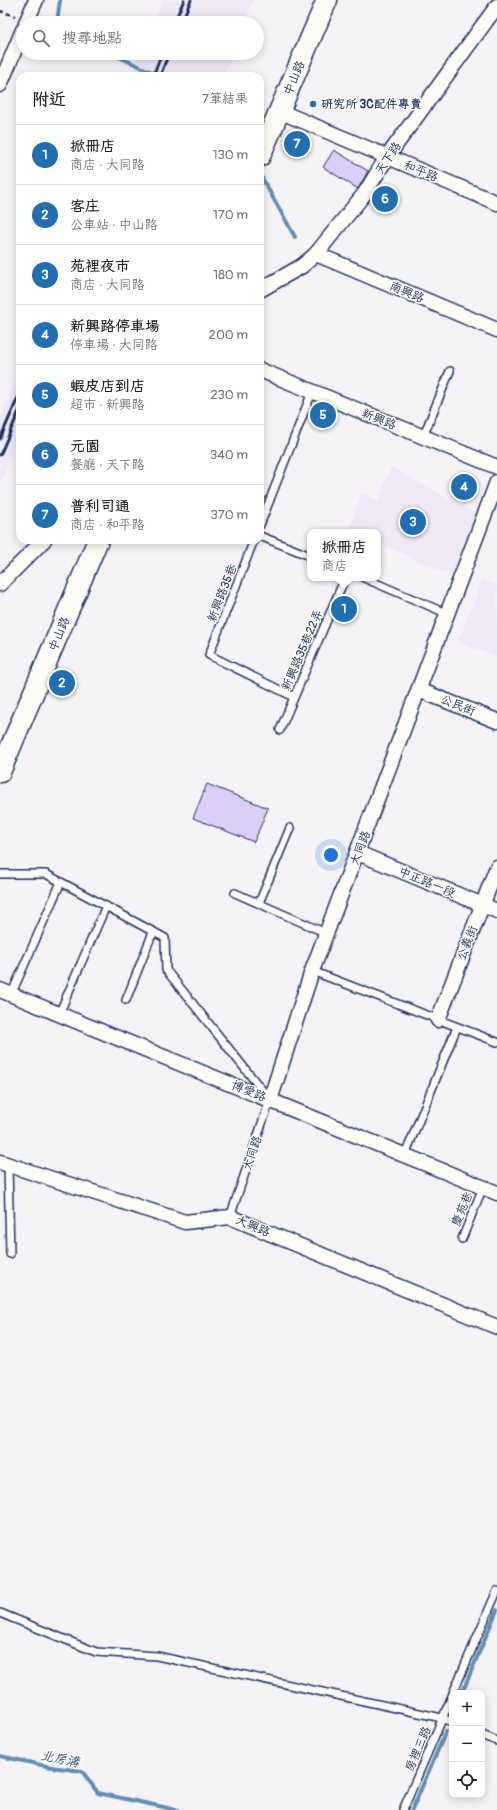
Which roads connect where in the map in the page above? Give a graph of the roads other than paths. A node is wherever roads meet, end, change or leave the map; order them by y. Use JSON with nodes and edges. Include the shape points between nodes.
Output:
{"nodes":[{"id":1,"x":36,"y":0,"type":"edge"},
{"id":2,"x":327,"y":0,"type":"edge"},
{"id":3,"x":497,"y":6,"type":"edge"},
{"id":4,"x":29,"y":16,"type":"edge"},
{"id":5,"x":16,"y":47,"type":"edge"},
{"id":6,"x":0,"y":85,"type":"edge"},
{"id":7,"x":280,"y":111,"type":"junction"},
{"id":8,"x":264,"y":147,"type":"edge"},
{"id":9,"x":387,"y":157,"type":"junction"},
{"id":10,"x":497,"y":203,"type":"edge"},
{"id":11,"x":316,"y":254,"type":"junction"},
{"id":12,"x":264,"y":288,"type":"edge"},
{"id":13,"x":497,"y":330,"type":"edge"},
{"id":14,"x":450,"y":371,"type":"dead end"},
{"id":15,"x":264,"y":372,"type":"edge"},
{"id":16,"x":312,"y":392,"type":"junction"},
{"id":17,"x":423,"y":437,"type":"junction"},
{"id":18,"x":497,"y":467,"type":"edge"},
{"id":19,"x":497,"y":482,"type":"edge"},
{"id":20,"x":264,"y":515,"type":"edge"},
{"id":21,"x":264,"y":538,"type":"edge"},
{"id":22,"x":40,"y":544,"type":"edge"},
{"id":23,"x":96,"y":544,"type":"edge"},
{"id":24,"x":252,"y":544,"type":"edge"},
{"id":25,"x":307,"y":555,"type":"edge"},
{"id":26,"x":344,"y":581,"type":"edge"},
{"id":27,"x":371,"y":581,"type":"edge"},
{"id":28,"x":0,"y":584,"type":"edge"},
{"id":29,"x":448,"y":614,"type":"junction"},
{"id":30,"x":419,"y":690,"type":"junction"},
{"id":31,"x":294,"y":697,"type":"junction"},
{"id":32,"x":497,"y":721,"type":"edge"},
{"id":33,"x":280,"y":730,"type":"dead end"},
{"id":34,"x":0,"y":772,"type":"edge"},
{"id":35,"x":290,"y":828,"type":"dead end"},
{"id":36,"x":358,"y":853,"type":"junction"},
{"id":37,"x":497,"y":867,"type":"edge"},
{"id":38,"x":0,"y":874,"type":"edge"},
{"id":39,"x":61,"y":882,"type":"junction"},
{"id":40,"x":235,"y":893,"type":"dead end"},
{"id":41,"x":260,"y":903,"type":"junction"},
{"id":42,"x":482,"y":904,"type":"junction"},
{"id":43,"x":106,"y":906,"type":"junction"},
{"id":44,"x":497,"y":910,"type":"edge"},
{"id":45,"x":153,"y":932,"type":"junction"},
{"id":46,"x":326,"y":933,"type":"junction"},
{"id":47,"x":312,"y":971,"type":"junction"},
{"id":48,"x":6,"y":992,"type":"edge"},
{"id":49,"x":126,"y":1000,"type":"dead end"},
{"id":50,"x":59,"y":1014,"type":"junction"},
{"id":51,"x":438,"y":1020,"type":"junction"},
{"id":52,"x":457,"y":1027,"type":"junction"},
{"id":53,"x":497,"y":1042,"type":"edge"},
{"id":54,"x":270,"y":1100,"type":"junction"},
{"id":55,"x":405,"y":1155,"type":"junction"},
{"id":56,"x":4,"y":1163,"type":"edge"},
{"id":57,"x":483,"y":1187,"type":"junction"},
{"id":58,"x":497,"y":1193,"type":"edge"},
{"id":59,"x":230,"y":1216,"type":"junction"},
{"id":60,"x":462,"y":1239,"type":"dead end"},
{"id":61,"x":10,"y":1254,"type":"dead end"},
{"id":62,"x":497,"y":1327,"type":"edge"},
{"id":63,"x":497,"y":1591,"type":"edge"},
{"id":64,"x":0,"y":1612,"type":"edge"},
{"id":65,"x":454,"y":1690,"type":"edge"},
{"id":66,"x":449,"y":1703,"type":"edge"},
{"id":67,"x":442,"y":1718,"type":"junction"},
{"id":68,"x":449,"y":1721,"type":"edge"},
{"id":69,"x":485,"y":1736,"type":"edge"},
{"id":70,"x":497,"y":1741,"type":"edge"},
{"id":71,"x":403,"y":1810,"type":"edge"}],
"edges":[{"from":1,"to":4,"type":"street"},
{"from":2,"to":7,"type":"street","name":"中山路"},
{"from":3,"to":9,"type":"street","name":"天下路"},
{"from":5,"to":6,"type":"street"},
{"from":7,"to":8,"type":"street","name":"中山路"},
{"from":7,"to":9,"type":"street","name":"和平路"},
{"from":9,"to":10,"type":"street","name":"和平路"},
{"from":9,"to":11,"type":"street","name":"天下路","via":[[365,193]]},
{"from":11,"to":12,"type":"street","name":"天下路","via":[[302,266]]},
{"from":11,"to":13,"type":"street","name":"南興路"},
{"from":14,"to":17,"type":"lane"},
{"from":15,"to":16,"type":"street","name":"新興路"},
{"from":16,"to":17,"type":"street","name":"新興路"},
{"from":16,"to":20,"type":"lane"},
{"from":17,"to":18,"type":"street","name":"新興路"},
{"from":19,"to":29,"type":"street","name":"大同路"},
{"from":21,"to":25,"type":"lane"},
{"from":22,"to":28,"type":"street"},
{"from":23,"to":34,"type":"street","name":"中山路"},
{"from":24,"to":31,"type":"lane","name":"新興路35巷","via":[[209,655]]},
{"from":26,"to":31,"type":"lane","name":"新興路35巷22弄"},
{"from":27,"to":29,"type":"lane"},
{"from":29,"to":30,"type":"street","name":"大同路"},
{"from":30,"to":32,"type":"street","name":"公民街"},
{"from":30,"to":36,"type":"street","name":"大同路"},
{"from":31,"to":33,"type":"lane","name":"新興路35巷22弄"},
{"from":35,"to":41,"type":"lane"},
{"from":36,"to":42,"type":"street","name":"中正路一段"},
{"from":36,"to":46,"type":"street","name":"大同路"},
{"from":37,"to":42,"type":"street","name":"公義街"},
{"from":38,"to":39,"type":"lane","via":[[46,874]]},
{"from":39,"to":43,"type":"lane"},
{"from":39,"to":48,"type":"lane"},
{"from":40,"to":41,"type":"lane"},
{"from":41,"to":46,"type":"lane"},
{"from":42,"to":44,"type":"street","name":"中正路一段"},
{"from":42,"to":51,"type":"street","name":"公義街"},
{"from":43,"to":45,"type":"lane"},
{"from":43,"to":50,"type":"lane"},
{"from":45,"to":49,"type":"lane"},
{"from":45,"to":54,"type":"lane","via":[[165,938],[166,970]]},
{"from":46,"to":47,"type":"street","name":"大同路"},
{"from":47,"to":51,"type":"lane"},
{"from":47,"to":54,"type":"street","name":"大同路"},
{"from":48,"to":50,"type":"street","name":"博愛路"},
{"from":50,"to":54,"type":"street","name":"博愛路"},
{"from":51,"to":52,"type":"lane"},
{"from":52,"to":53,"type":"lane"},
{"from":52,"to":55,"type":"lane"},
{"from":54,"to":55,"type":"street","name":"博愛路"},
{"from":54,"to":59,"type":"lane","name":"大同路"},
{"from":55,"to":57,"type":"street","name":"博愛路"},
{"from":56,"to":59,"type":"street","name":"大興路","via":[[185,1222]]},
{"from":56,"to":61,"type":"lane"},
{"from":57,"to":58,"type":"street","name":"博愛路"},
{"from":57,"to":60,"type":"lane","name":"慶苑巷"},
{"from":59,"to":62,"type":"street","name":"大興路"},
{"from":63,"to":65,"type":"lane"},
{"from":64,"to":67,"type":"lane","via":[[96,1652],[157,1656]]},
{"from":66,"to":67,"type":"lane","name":"房裡三路"},
{"from":67,"to":68,"type":"lane"},
{"from":67,"to":71,"type":"lane","name":"房裡三路"},
{"from":69,"to":70,"type":"lane"}]}
